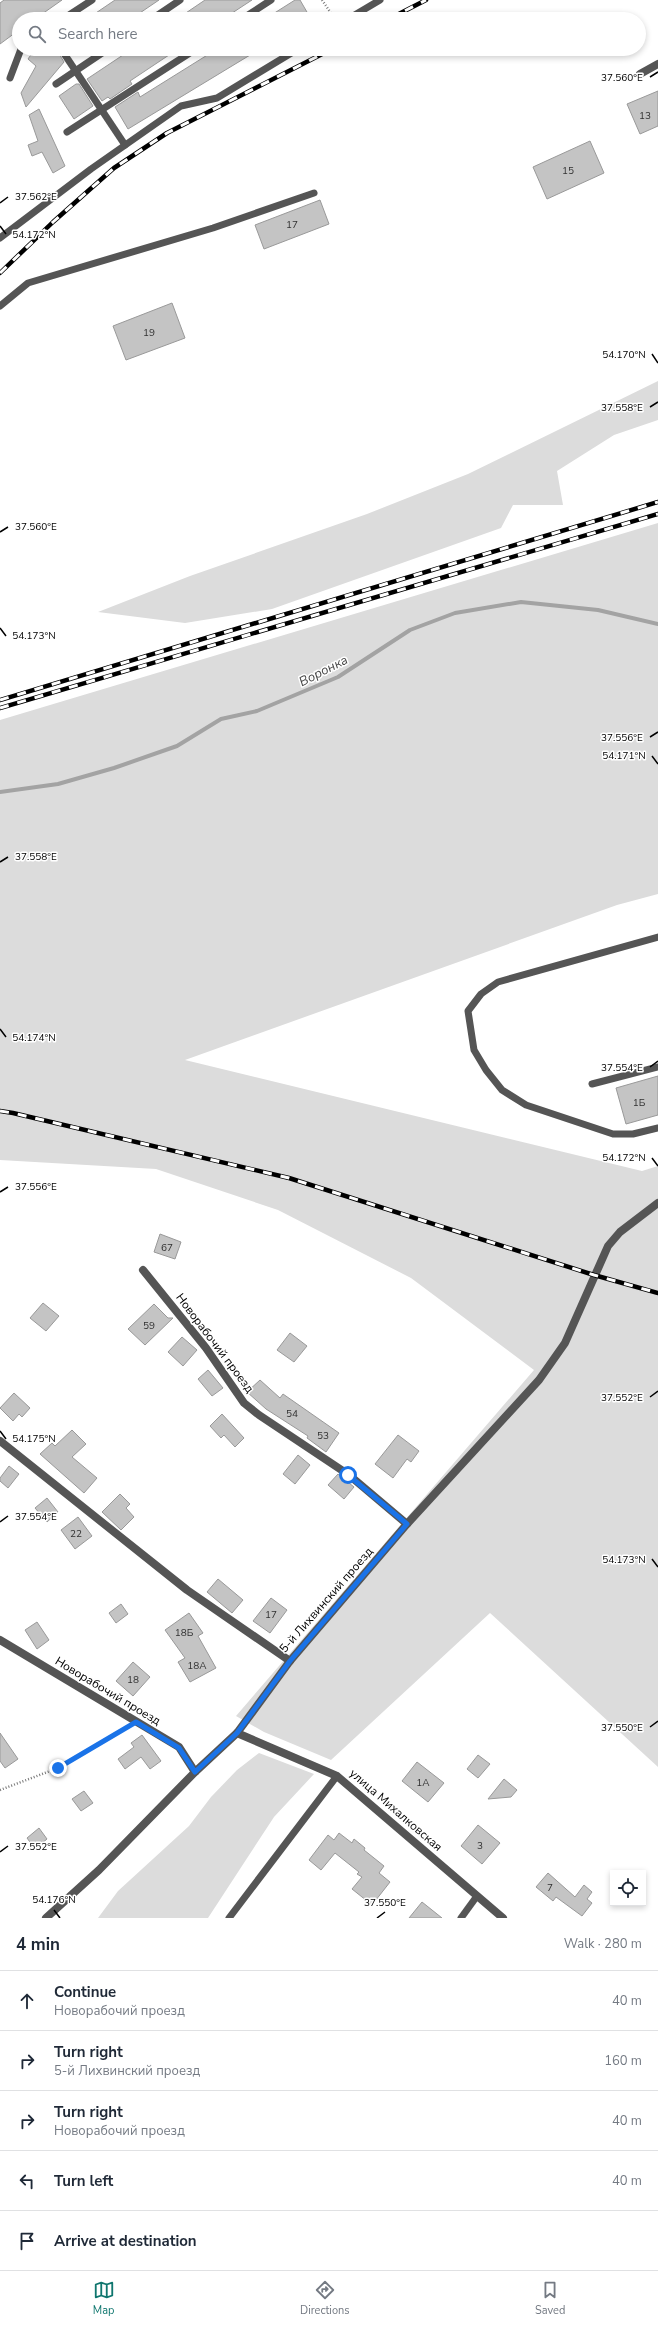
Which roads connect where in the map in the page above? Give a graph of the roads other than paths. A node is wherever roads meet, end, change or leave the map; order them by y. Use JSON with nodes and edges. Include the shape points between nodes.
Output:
{"nodes":[{"id":1,"x":92,"y":0,"type":"edge"},
{"id":2,"x":180,"y":0,"type":"edge"},
{"id":3,"x":271,"y":0,"type":"edge"},
{"id":4,"x":380,"y":0,"type":"edge"},
{"id":5,"x":74,"y":12,"type":"edge"},
{"id":6,"x":162,"y":12,"type":"edge"},
{"id":7,"x":253,"y":12,"type":"edge"},
{"id":8,"x":360,"y":12,"type":"edge"},
{"id":9,"x":18,"y":56,"type":"edge"},
{"id":10,"x":66,"y":56,"type":"edge"},
{"id":11,"x":98,"y":56,"type":"edge"},
{"id":12,"x":185,"y":56,"type":"edge"},
{"id":13,"x":286,"y":56,"type":"edge"},
{"id":14,"x":658,"y":64,"type":"edge"},
{"id":15,"x":76,"y":71,"type":"junction"},
{"id":16,"x":640,"y":74,"type":"dead end"},
{"id":17,"x":10,"y":78,"type":"dead end"},
{"id":18,"x":56,"y":84,"type":"dead end"},
{"id":19,"x":102,"y":110,"type":"junction"},
{"id":20,"x":67,"y":132,"type":"dead end"},
{"id":21,"x":125,"y":145,"type":"junction"},
{"id":22,"x":314,"y":193,"type":"dead end"},
{"id":23,"x":0,"y":238,"type":"edge"},
{"id":24,"x":0,"y":306,"type":"edge"},
{"id":25,"x":658,"y":938,"type":"edge"},
{"id":26,"x":658,"y":1066,"type":"edge"},
{"id":27,"x":592,"y":1084,"type":"dead end"},
{"id":28,"x":658,"y":1128,"type":"edge"},
{"id":29,"x":658,"y":1203,"type":"edge"},
{"id":30,"x":143,"y":1270,"type":"dead end"},
{"id":31,"x":0,"y":1441,"type":"edge"},
{"id":32,"x":407,"y":1524,"type":"junction"},
{"id":33,"x":0,"y":1640,"type":"edge"},
{"id":34,"x":290,"y":1661,"type":"junction"},
{"id":35,"x":237,"y":1733,"type":"junction"},
{"id":36,"x":195,"y":1772,"type":"junction"},
{"id":37,"x":337,"y":1776,"type":"junction"},
{"id":38,"x":477,"y":1896,"type":"junction"},
{"id":39,"x":46,"y":1918,"type":"edge"},
{"id":40,"x":229,"y":1918,"type":"edge"},
{"id":41,"x":461,"y":1918,"type":"edge"},
{"id":42,"x":503,"y":1918,"type":"edge"}],
"edges":[{"from":1,"to":5,"type":"lane"},
{"from":2,"to":6,"type":"lane"},
{"from":3,"to":7,"type":"lane"},
{"from":4,"to":8,"type":"lane"},
{"from":9,"to":17,"type":"lane"},
{"from":10,"to":15,"type":"lane"},
{"from":11,"to":15,"type":"lane"},
{"from":12,"to":19,"type":"lane"},
{"from":13,"to":21,"type":"lane","via":[[217,98],[182,106]]},
{"from":14,"to":16,"type":"street"},
{"from":15,"to":18,"type":"lane"},
{"from":15,"to":19,"type":"lane"},
{"from":19,"to":20,"type":"lane"},
{"from":19,"to":21,"type":"lane"},
{"from":21,"to":23,"type":"lane"},
{"from":22,"to":24,"type":"lane","via":[[213,228],[28,283]]},
{"from":25,"to":28,"type":"lane","via":[[498,982],[481,994],[468,1011],[474,1050],[486,1070],[502,1090],[526,1105],[613,1134],[634,1134]]},
{"from":26,"to":27,"type":"lane"},
{"from":29,"to":32,"type":"street","name":"5-й Лихвинский проезд","via":[[620,1232],[608,1246],[565,1343],[539,1380]]},
{"from":30,"to":32,"type":"street","name":"Новорабочий проезд","via":[[206,1348],[244,1403],[348,1475]]},
{"from":31,"to":34,"type":"street","via":[[187,1590]]},
{"from":32,"to":34,"type":"street","name":"5-й Лихвинский проезд"},
{"from":33,"to":36,"type":"street","name":"Новорабочий проезд","via":[[179,1748]]},
{"from":34,"to":35,"type":"street","name":"5-й Лихвинский проезд"},
{"from":35,"to":36,"type":"street","name":"5-й Лихвинский проезд"},
{"from":35,"to":37,"type":"street","name":"улица Михалковская"},
{"from":36,"to":39,"type":"street","name":"5-й Лихвинский проезд","via":[[99,1870]]},
{"from":37,"to":38,"type":"street","name":"улица Михалковская"},
{"from":37,"to":40,"type":"lane"},
{"from":38,"to":41,"type":"lane"},
{"from":38,"to":42,"type":"street","name":"улица Михалковская"}]}
